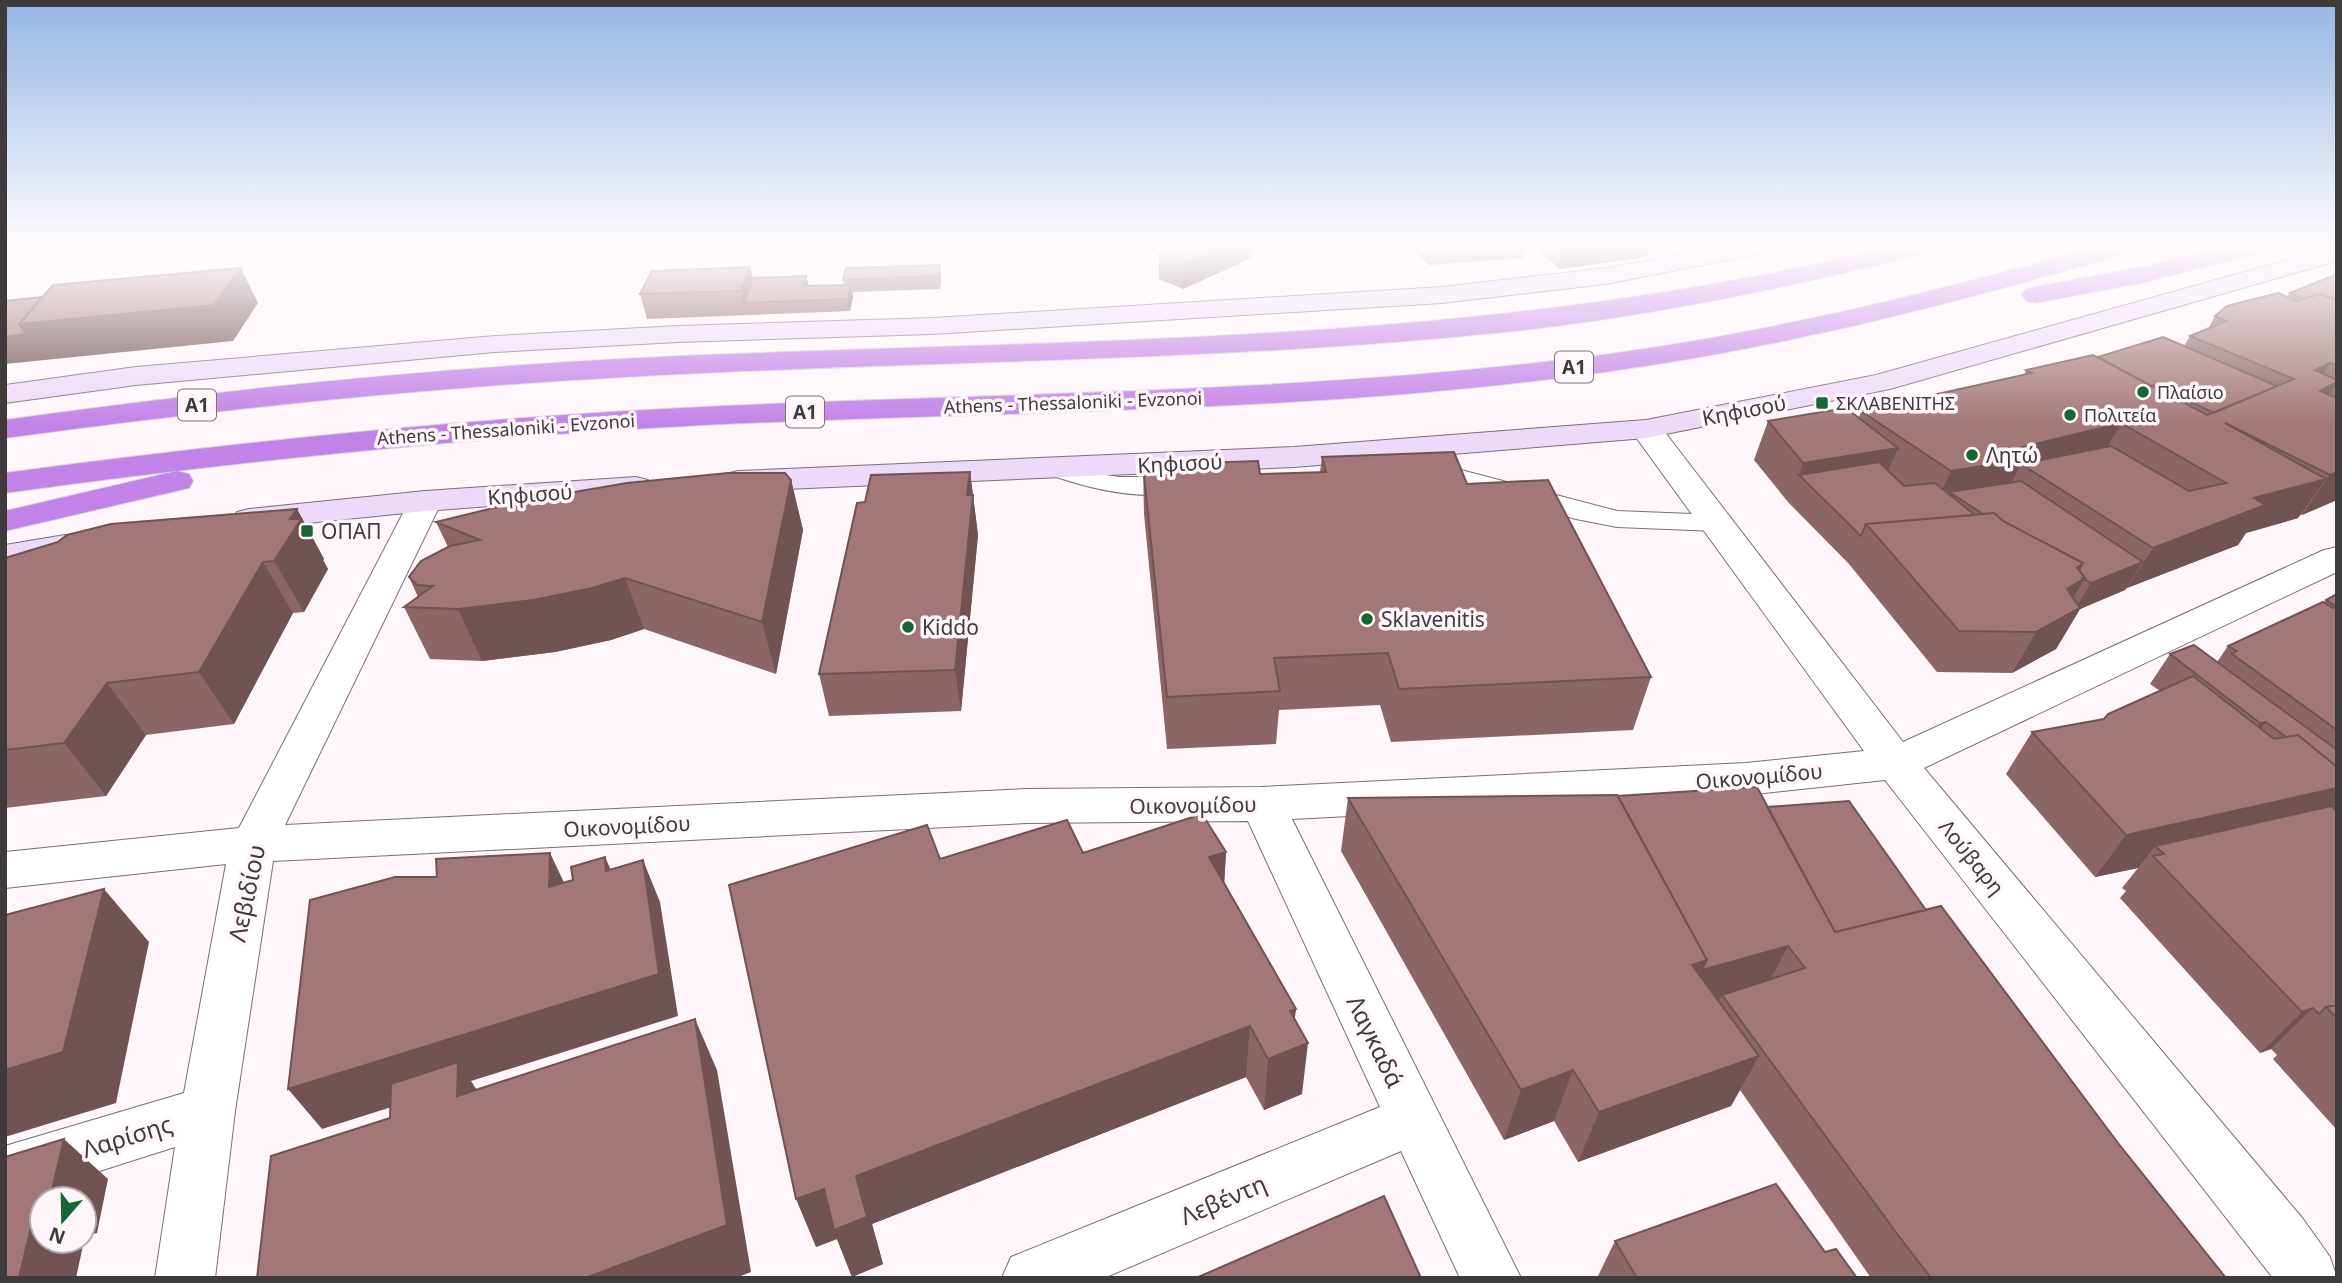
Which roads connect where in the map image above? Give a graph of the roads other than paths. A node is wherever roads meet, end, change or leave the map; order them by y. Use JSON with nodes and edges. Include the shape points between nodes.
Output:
{"nodes":[{"id":1,"x":1294,"y":305,"type":"edge"},
{"id":2,"x":1639,"y":305,"type":"edge"},
{"id":3,"x":1904,"y":305,"type":"edge"},
{"id":4,"x":1933,"y":305,"type":"edge"},
{"id":5,"x":2155,"y":305,"type":"edge"},
{"id":6,"x":1886,"y":309,"type":"junction"},
{"id":7,"x":5,"y":394,"type":"edge"},
{"id":8,"x":5,"y":429,"type":"edge"},
{"id":9,"x":1646,"y":429,"type":"junction"},
{"id":10,"x":353,"y":440,"type":"junction"},
{"id":11,"x":1389,"y":449,"type":"junction"},
{"id":12,"x":1057,"y":469,"type":"junction"},
{"id":13,"x":1406,"y":478,"type":"edge"},
{"id":14,"x":1461,"y":478,"type":"junction"},
{"id":15,"x":1294,"y":481,"type":"edge"},
{"id":16,"x":5,"y":483,"type":"edge"},
{"id":17,"x":705,"y":483,"type":"edge"},
{"id":18,"x":665,"y":485,"type":"edge"},
{"id":19,"x":425,"y":501,"type":"junction"},
{"id":20,"x":5,"y":521,"type":"edge"},
{"id":21,"x":223,"y":522,"type":"edge"},
{"id":22,"x":1717,"y":523,"type":"junction"},
{"id":23,"x":94,"y":540,"type":"edge"},
{"id":24,"x":5,"y":556,"type":"edge"},
{"id":25,"x":2337,"y":558,"type":"edge"},
{"id":26,"x":2296,"y":576,"type":"junction"},
{"id":27,"x":2337,"y":586,"type":"edge"},
{"id":28,"x":1896,"y":763,"type":"junction"},
{"id":29,"x":1262,"y":804,"type":"junction"},
{"id":30,"x":254,"y":844,"type":"junction"},
{"id":31,"x":5,"y":870,"type":"edge"},
{"id":32,"x":208,"y":1111,"type":"junction"},
{"id":33,"x":1414,"y":1119,"type":"junction"},
{"id":34,"x":5,"y":1174,"type":"edge"},
{"id":35,"x":185,"y":1278,"type":"edge"},
{"id":36,"x":1032,"y":1278,"type":"edge"},
{"id":37,"x":1491,"y":1278,"type":"edge"},
{"id":38,"x":2309,"y":1278,"type":"edge"}],
"edges":[{"from":1,"to":7,"type":"main road","via":[[941,326],[495,344],[136,376]]},
{"from":2,"to":8,"type":"highway","number":"Α1","via":[[1519,322],[1237,344],[721,363],[504,376],[274,396]]},
{"from":3,"to":6,"type":"highway","name":"Athens - Thessaloniki - Evzonoi","number":"Α1"},
{"from":4,"to":6,"type":"highway"},
{"from":5,"to":9,"type":"main road","name":"Κηφισού","via":[[1880,383]]},
{"from":6,"to":10,"type":"highway","name":"Athens - Thessaloniki - Evzonoi","number":"Α1","via":[[1652,356],[1383,385],[703,416]]},
{"from":9,"to":11,"type":"main road","name":"Κηφισού"},
{"from":9,"to":22,"type":"street","name":"Λούβαρη"},
{"from":10,"to":16,"type":"highway","name":"Athens - Thessaloniki - Evzonoi","number":"Α1"},
{"from":10,"to":20,"type":"highway"},
{"from":11,"to":12,"type":"main road","name":"Κηφισού"},
{"from":11,"to":14,"type":"lane","via":[[1431,462]]},
{"from":12,"to":15,"type":"lane","via":[[1085,480],[1127,487]]},
{"from":12,"to":17,"type":"main road","name":"Κηφισού"},
{"from":13,"to":14,"type":"lane"},
{"from":14,"to":22,"type":"lane","via":[[1606,517]]},
{"from":18,"to":19,"type":"main road","name":"Κηφισού"},
{"from":19,"to":21,"type":"main road","name":"Κηφισού"},
{"from":19,"to":30,"type":"street","name":"Λεβιδίου"},
{"from":22,"to":28,"type":"street","name":"Λούβαρη"},
{"from":23,"to":24,"type":"main road"},
{"from":25,"to":26,"type":"street","name":"Οικονομίδου"},
{"from":26,"to":27,"type":"street"},
{"from":26,"to":28,"type":"street","name":"Οικονομίδου"},
{"from":28,"to":29,"type":"street","name":"Οικονομίδου","via":[[1745,779]]},
{"from":28,"to":38,"type":"street","name":"Λούβαρη"},
{"from":29,"to":30,"type":"street","name":"Οικονομίδου","via":[[1026,806]]},
{"from":29,"to":33,"type":"street","name":"Λαγκαδά"},
{"from":30,"to":31,"type":"street","name":"Οικονομίδου"},
{"from":30,"to":32,"type":"street","name":"Λεβιδίου"},
{"from":32,"to":34,"type":"street","name":"Λαρίσης"},
{"from":32,"to":35,"type":"street","name":"Λεβιδίου"},
{"from":33,"to":36,"type":"street","name":"Λεβέντη"},
{"from":33,"to":37,"type":"street","name":"Λαγκαδά"}]}
